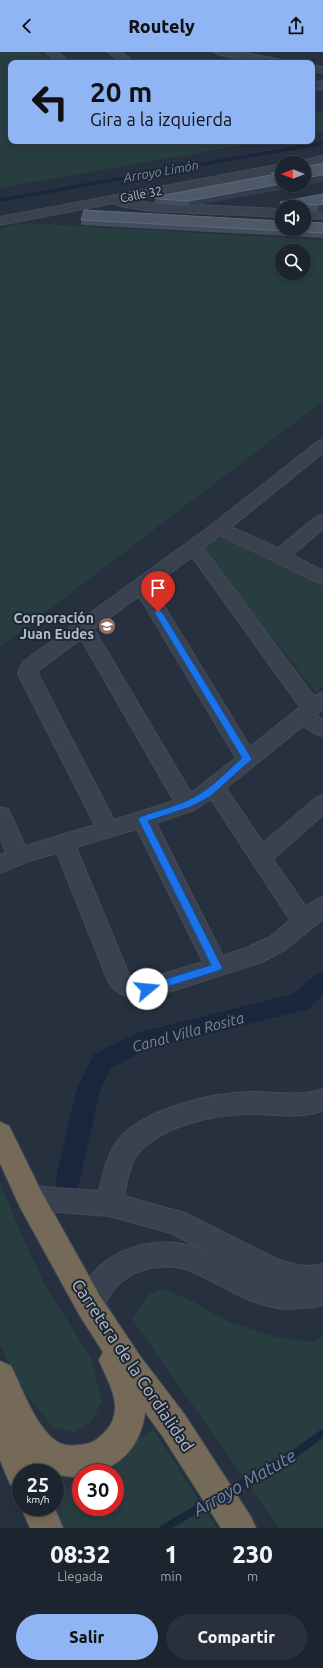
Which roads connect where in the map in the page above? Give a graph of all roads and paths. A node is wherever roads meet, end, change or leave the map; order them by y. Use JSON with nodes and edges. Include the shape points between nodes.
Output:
{"nodes":[{"id":1,"x":51,"y":52,"type":"edge"},
{"id":2,"x":114,"y":52,"type":"edge"},
{"id":3,"x":220,"y":52,"type":"edge"},
{"id":4,"x":61,"y":60,"type":"edge"},
{"id":5,"x":126,"y":60,"type":"edge"},
{"id":6,"x":266,"y":60,"type":"edge"},
{"id":7,"x":323,"y":160,"type":"edge"},
{"id":8,"x":311,"y":163,"type":"edge"},
{"id":9,"x":275,"y":169,"type":"edge"},
{"id":10,"x":109,"y":200,"type":"junction"},
{"id":11,"x":275,"y":209,"type":"edge"},
{"id":12,"x":311,"y":214,"type":"edge"},
{"id":13,"x":323,"y":215,"type":"edge"},
{"id":14,"x":0,"y":221,"type":"edge"},
{"id":15,"x":323,"y":445,"type":"edge"},
{"id":16,"x":323,"y":520,"type":"edge"},
{"id":17,"x":219,"y":528,"type":"junction"},
{"id":18,"x":193,"y":546,"type":"junction"},
{"id":19,"x":280,"y":556,"type":"junction"},
{"id":20,"x":323,"y":578,"type":"edge"},
{"id":21,"x":142,"y":585,"type":"junction"},
{"id":22,"x":84,"y":627,"type":"junction"},
{"id":23,"x":312,"y":708,"type":"edge"},
{"id":24,"x":323,"y":729,"type":"edge"},
{"id":25,"x":247,"y":759,"type":"junction"},
{"id":26,"x":214,"y":787,"type":"junction"},
{"id":27,"x":323,"y":803,"type":"edge"},
{"id":28,"x":187,"y":804,"type":"junction"},
{"id":29,"x":0,"y":815,"type":"edge"},
{"id":30,"x":143,"y":819,"type":"junction"},
{"id":31,"x":108,"y":829,"type":"junction"},
{"id":32,"x":64,"y":844,"type":"junction"},
{"id":33,"x":261,"y":857,"type":"junction"},
{"id":34,"x":10,"y":860,"type":"edge"},
{"id":35,"x":323,"y":906,"type":"edge"},
{"id":36,"x":304,"y":922,"type":"junction"},
{"id":37,"x":217,"y":967,"type":"junction"},
{"id":38,"x":323,"y":1100,"type":"edge"},
{"id":39,"x":0,"y":1134,"type":"edge"},
{"id":40,"x":30,"y":1198,"type":"junction"},
{"id":41,"x":109,"y":1204,"type":"junction"},
{"id":42,"x":323,"y":1277,"type":"edge"},
{"id":43,"x":323,"y":1292,"type":"edge"},
{"id":44,"x":90,"y":1306,"type":"junction"},
{"id":45,"x":0,"y":1376,"type":"edge"},
{"id":46,"x":0,"y":1422,"type":"edge"},
{"id":47,"x":17,"y":1464,"type":"edge"},
{"id":48,"x":41,"y":1516,"type":"edge"},
{"id":49,"x":47,"y":1528,"type":"edge"},
{"id":50,"x":240,"y":1528,"type":"edge"}],
"edges":[{"from":1,"to":4,"type":"street"},
{"from":2,"to":5,"type":"street"},
{"from":3,"to":6,"type":"street"},
{"from":7,"to":8,"type":"street"},
{"from":9,"to":10,"type":"street","name":"Calle 32"},
{"from":10,"to":11,"type":"street","via":[[151,207],[244,211]]},
{"from":10,"to":14,"type":"street","name":"Calle 32"},
{"from":12,"to":13,"type":"street"},
{"from":15,"to":17,"type":"street"},
{"from":16,"to":19,"type":"street"},
{"from":17,"to":18,"type":"street"},
{"from":17,"to":19,"type":"street"},
{"from":18,"to":21,"type":"street"},
{"from":18,"to":23,"type":"street"},
{"from":19,"to":20,"type":"street"},
{"from":21,"to":22,"type":"street"},
{"from":21,"to":25,"type":"street"},
{"from":22,"to":28,"type":"street"},
{"from":22,"to":31,"type":"street","via":[[30,667],[28,674]]},
{"from":23,"to":24,"type":"street"},
{"from":23,"to":25,"type":"street"},
{"from":25,"to":26,"type":"street"},
{"from":26,"to":28,"type":"street"},
{"from":26,"to":33,"type":"street"},
{"from":27,"to":33,"type":"street"},
{"from":28,"to":30,"type":"street"},
{"from":29,"to":34,"type":"street"},
{"from":30,"to":31,"type":"street"},
{"from":30,"to":37,"type":"street"},
{"from":31,"to":32,"type":"street"},
{"from":32,"to":34,"type":"street"},
{"from":32,"to":37,"type":"street","via":[[120,980],[132,989],[147,989]]},
{"from":33,"to":36,"type":"street"},
{"from":35,"to":36,"type":"street"},
{"from":36,"to":37,"type":"street","via":[[278,943],[254,955]]},
{"from":38,"to":41,"type":"street","via":[[305,1104],[230,1105],[196,1111],[147,1130],[130,1144],[121,1161]]},
{"from":39,"to":40,"type":"highway","name":"Carretera de la Cordialidad"},
{"from":40,"to":41,"type":"street"},
{"from":40,"to":44,"type":"highway","name":"Carretera de la Cordialidad"},
{"from":41,"to":42,"type":"street","via":[[176,1222],[273,1271],[295,1278]]},
{"from":43,"to":44,"type":"street","via":[[302,1296],[277,1295],[248,1286],[202,1262],[171,1254],[148,1255],[117,1269],[101,1285]]},
{"from":44,"to":45,"type":"highway","via":[[130,1401],[126,1429],[115,1445],[96,1458],[79,1462],[61,1460],[45,1452],[31,1436]]},
{"from":44,"to":50,"type":"highway","name":"Carretera de la Cordialidad","via":[[129,1366],[174,1426]]},
{"from":46,"to":47,"type":"highway"},
{"from":48,"to":49,"type":"highway"}]}
